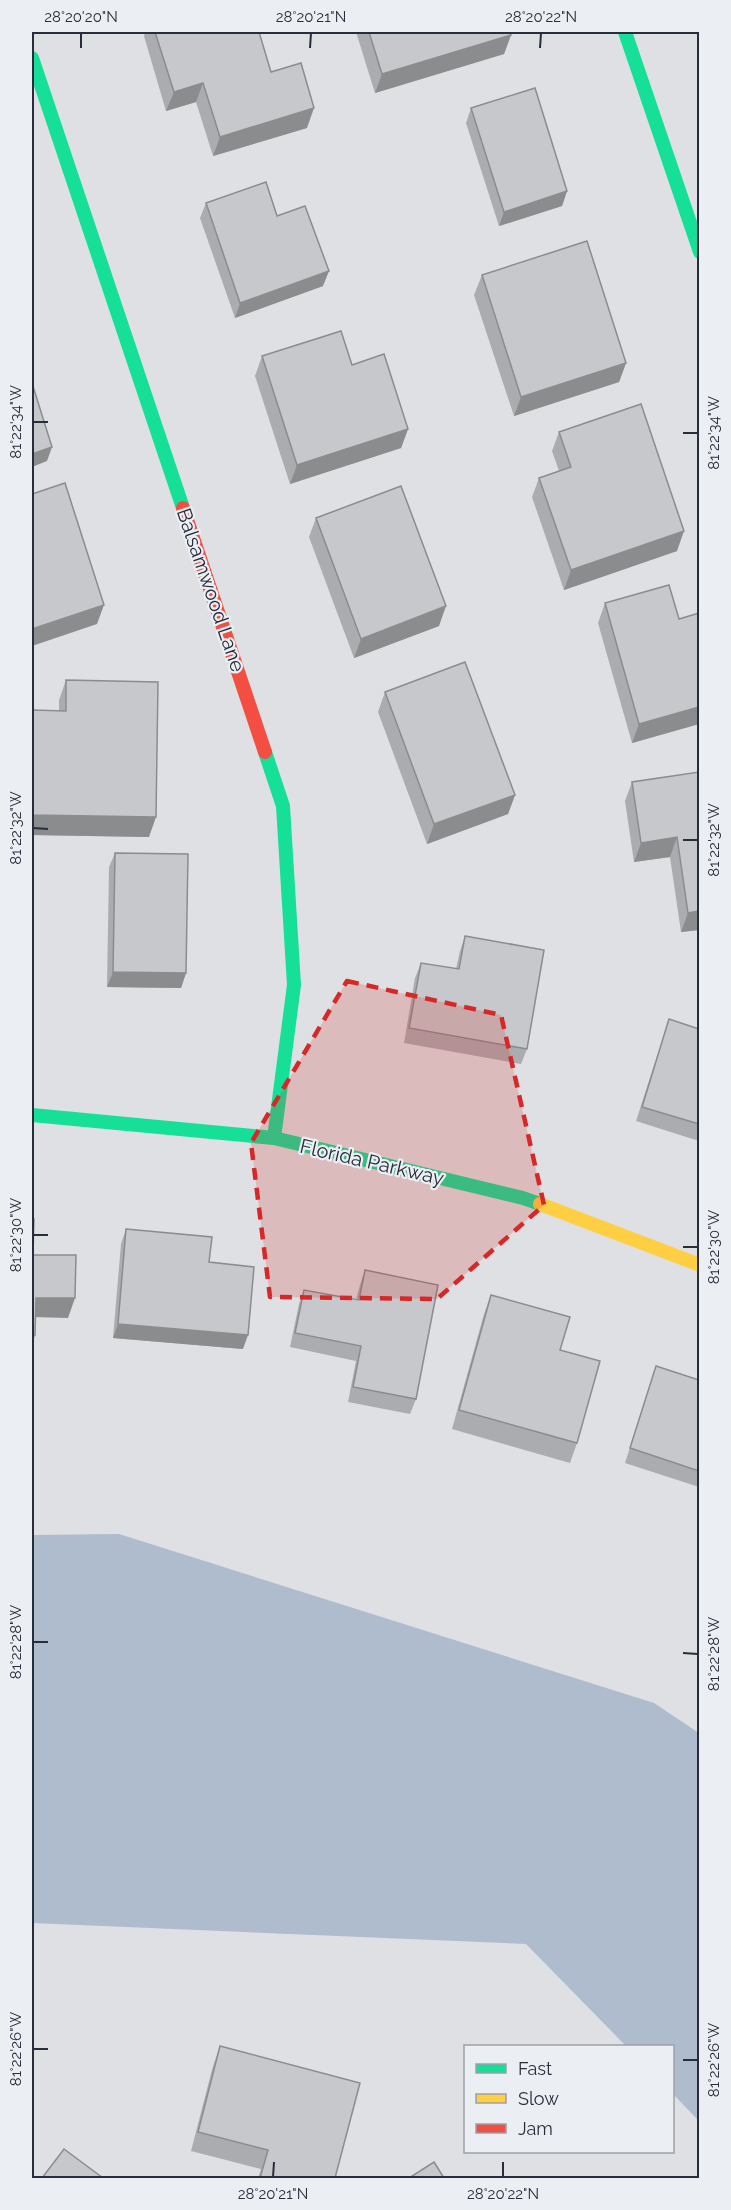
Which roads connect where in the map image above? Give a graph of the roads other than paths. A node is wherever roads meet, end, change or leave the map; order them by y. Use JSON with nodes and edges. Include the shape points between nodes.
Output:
{"nodes":[{"id":1,"x":625,"y":32,"type":"edge"},
{"id":2,"x":32,"y":58,"type":"edge"},
{"id":3,"x":699,"y":252,"type":"edge"},
{"id":4,"x":32,"y":1115,"type":"edge"},
{"id":5,"x":274,"y":1138,"type":"junction"},
{"id":6,"x":699,"y":1265,"type":"edge"}],
"edges":[{"from":1,"to":3,"type":"street"},
{"from":2,"to":5,"type":"street","name":"Balsamwood Lane","via":[[284,806],[294,985]]},
{"from":4,"to":5,"type":"street","name":"Florida Parkway"},
{"from":5,"to":6,"type":"street","name":"Florida Parkway","via":[[523,1198]]}]}
